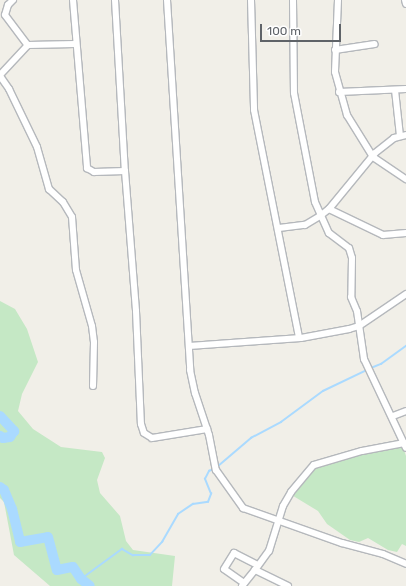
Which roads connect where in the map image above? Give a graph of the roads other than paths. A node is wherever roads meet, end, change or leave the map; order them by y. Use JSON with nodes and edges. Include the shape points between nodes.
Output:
{"nodes":[{"id":1,"x":13,"y":0,"type":"edge"},
{"id":2,"x":73,"y":0,"type":"edge"},
{"id":3,"x":115,"y":0,"type":"edge"},
{"id":4,"x":167,"y":0,"type":"edge"},
{"id":5,"x":251,"y":0,"type":"edge"},
{"id":6,"x":293,"y":0,"type":"edge"},
{"id":7,"x":338,"y":0,"type":"edge"},
{"id":8,"x":405,"y":0,"type":"edge"},
{"id":9,"x":406,"y":4,"type":"edge"},
{"id":10,"x":75,"y":44,"type":"junction"},
{"id":11,"x":375,"y":44,"type":"dead end"},
{"id":12,"x":28,"y":45,"type":"junction"},
{"id":13,"x":335,"y":50,"type":"junction"},
{"id":14,"x":0,"y":75,"type":"edge"},
{"id":15,"x":406,"y":89,"type":"edge"},
{"id":16,"x":394,"y":90,"type":"junction"},
{"id":17,"x":339,"y":92,"type":"junction"},
{"id":18,"x":403,"y":136,"type":"edge"},
{"id":19,"x":373,"y":157,"type":"junction"},
{"id":20,"x":124,"y":171,"type":"junction"},
{"id":21,"x":406,"y":179,"type":"edge"},
{"id":22,"x":329,"y":208,"type":"junction"},
{"id":23,"x":320,"y":216,"type":"junction"},
{"id":24,"x":279,"y":228,"type":"junction"},
{"id":25,"x":406,"y":234,"type":"edge"},
{"id":26,"x":406,"y":294,"type":"edge"},
{"id":27,"x":358,"y":326,"type":"junction"},
{"id":28,"x":299,"y":338,"type":"junction"},
{"id":29,"x":189,"y":346,"type":"junction"},
{"id":30,"x":93,"y":386,"type":"dead end"},
{"id":31,"x":406,"y":411,"type":"edge"},
{"id":32,"x":393,"y":416,"type":"junction"},
{"id":33,"x":207,"y":429,"type":"junction"},
{"id":34,"x":405,"y":445,"type":"edge"},
{"id":35,"x":278,"y":519,"type":"junction"},
{"id":36,"x":406,"y":564,"type":"edge"},
{"id":37,"x":257,"y":567,"type":"junction"},
{"id":38,"x":243,"y":585,"type":"edge"},
{"id":39,"x":288,"y":586,"type":"edge"}],
"edges":[{"from":1,"to":12,"type":"street","via":[[8,5],[5,15]]},
{"from":2,"to":10,"type":"street"},
{"from":3,"to":20,"type":"street"},
{"from":4,"to":29,"type":"street"},
{"from":5,"to":24,"type":"street","via":[[254,110]]},
{"from":6,"to":23,"type":"street","via":[[294,92],[311,187]]},
{"from":7,"to":13,"type":"street"},
{"from":8,"to":9,"type":"street"},
{"from":10,"to":12,"type":"street"},
{"from":10,"to":20,"type":"street","via":[[87,168],[94,172]]},
{"from":11,"to":13,"type":"street"},
{"from":12,"to":14,"type":"street"},
{"from":13,"to":17,"type":"street"},
{"from":14,"to":30,"type":"street","via":[[37,147],[49,189],[63,202],[72,217],[76,270],[94,342]]},
{"from":15,"to":16,"type":"street"},
{"from":16,"to":17,"type":"street"},
{"from":16,"to":18,"type":"street"},
{"from":17,"to":19,"type":"street","via":[[356,133]]},
{"from":18,"to":19,"type":"street","via":[[387,143]]},
{"from":19,"to":21,"type":"street"},
{"from":19,"to":22,"type":"street"},
{"from":20,"to":33,"type":"street","via":[[144,434],[152,438]]},
{"from":22,"to":23,"type":"street"},
{"from":22,"to":25,"type":"street","via":[[383,235]]},
{"from":23,"to":24,"type":"street","via":[[305,224]]},
{"from":23,"to":27,"type":"street","via":[[329,233],[349,248],[352,258],[351,297],[357,311]]},
{"from":24,"to":28,"type":"street","via":[[292,311]]},
{"from":26,"to":27,"type":"street"},
{"from":27,"to":28,"type":"street"},
{"from":27,"to":32,"type":"street","via":[[368,370]]},
{"from":28,"to":29,"type":"street"},
{"from":29,"to":33,"type":"street","via":[[195,393]]},
{"from":31,"to":32,"type":"street"},
{"from":32,"to":34,"type":"street"},
{"from":33,"to":35,"type":"street","via":[[215,468],[241,507]]},
{"from":34,"to":35,"type":"street","via":[[362,451],[312,466],[285,501]]},
{"from":35,"to":36,"type":"street"},
{"from":35,"to":37,"type":"street","via":[[269,551]]},
{"from":37,"to":38,"type":"street"},
{"from":37,"to":38,"type":"street","via":[[234,553],[224,569]]},
{"from":37,"to":39,"type":"street"}]}
